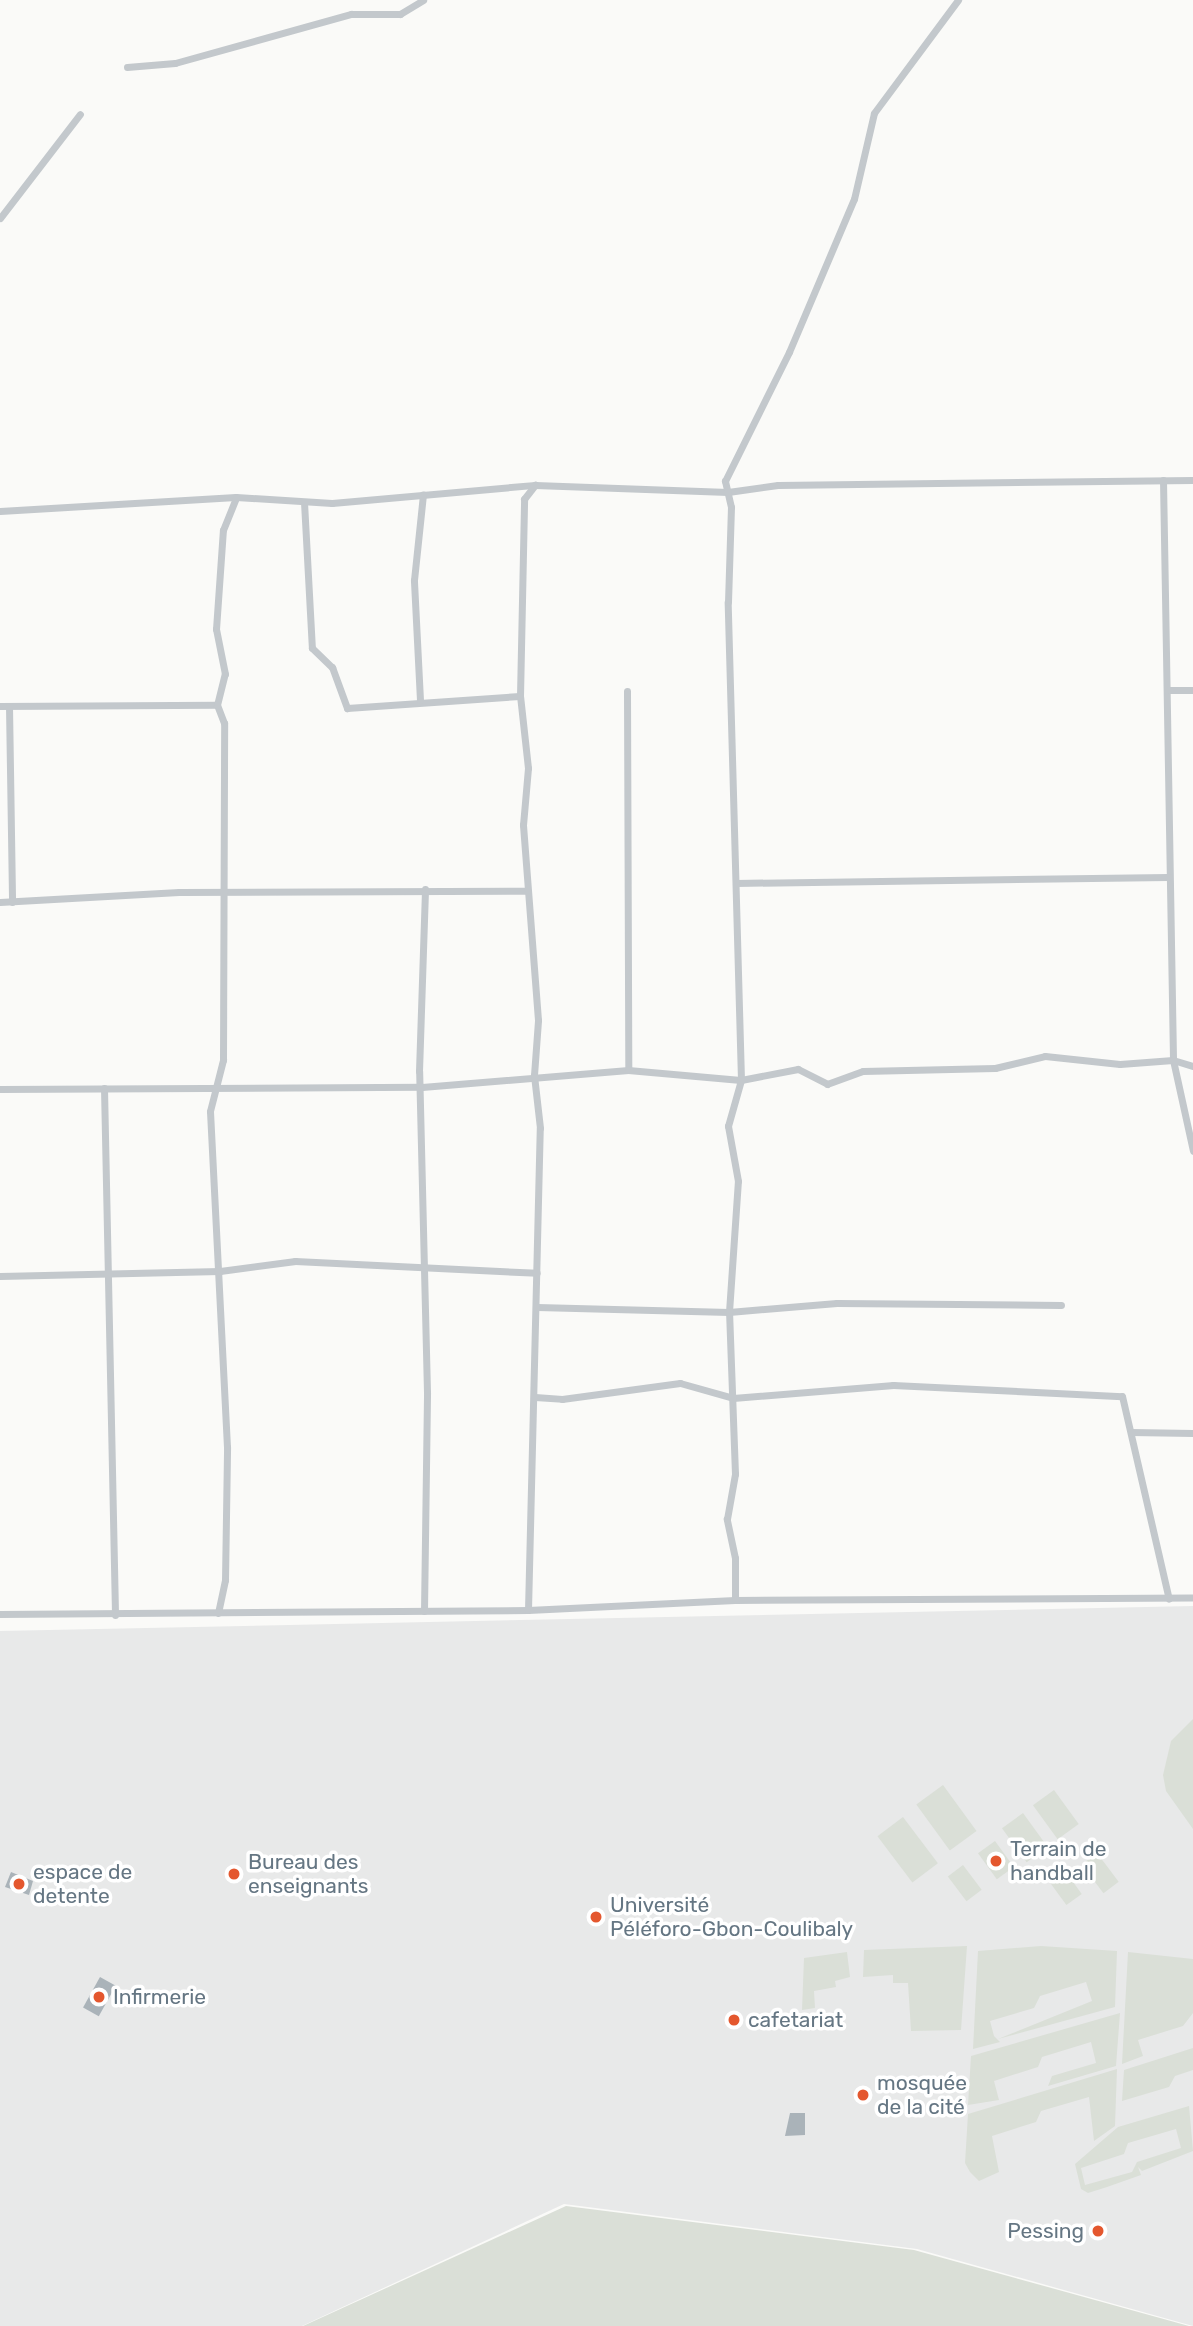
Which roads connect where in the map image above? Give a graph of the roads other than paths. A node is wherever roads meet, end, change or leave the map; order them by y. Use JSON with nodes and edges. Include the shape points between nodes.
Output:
{"nodes":[{"id":1,"x":423,"y":0,"type":"edge"},
{"id":2,"x":958,"y":0,"type":"edge"},
{"id":3,"x":127,"y":67,"type":"dead end"},
{"id":4,"x":80,"y":114,"type":"dead end"},
{"id":5,"x":0,"y":218,"type":"edge"},
{"id":6,"x":1163,"y":480,"type":"junction"},
{"id":7,"x":1193,"y":480,"type":"edge"},
{"id":8,"x":534,"y":485,"type":"junction"},
{"id":9,"x":728,"y":492,"type":"junction"},
{"id":10,"x":423,"y":494,"type":"junction"},
{"id":11,"x":236,"y":497,"type":"junction"},
{"id":12,"x":304,"y":502,"type":"junction"},
{"id":13,"x":0,"y":511,"type":"edge"},
{"id":14,"x":1168,"y":690,"type":"junction"},
{"id":15,"x":1193,"y":690,"type":"edge"},
{"id":16,"x":628,"y":691,"type":"dead end"},
{"id":17,"x":520,"y":695,"type":"junction"},
{"id":18,"x":420,"y":700,"type":"junction"},
{"id":19,"x":217,"y":705,"type":"junction"},
{"id":20,"x":4,"y":706,"type":"edge"},
{"id":21,"x":1168,"y":877,"type":"junction"},
{"id":22,"x":736,"y":883,"type":"junction"},
{"id":23,"x":425,"y":889,"type":"junction"},
{"id":24,"x":527,"y":891,"type":"junction"},
{"id":25,"x":223,"y":893,"type":"junction"},
{"id":26,"x":0,"y":902,"type":"edge"},
{"id":27,"x":12,"y":902,"type":"junction"},
{"id":28,"x":1174,"y":1060,"type":"junction"},
{"id":29,"x":1193,"y":1066,"type":"edge"},
{"id":30,"x":628,"y":1070,"type":"junction"},
{"id":31,"x":534,"y":1075,"type":"junction"},
{"id":32,"x":741,"y":1080,"type":"junction"},
{"id":33,"x":215,"y":1086,"type":"junction"},
{"id":34,"x":422,"y":1087,"type":"junction"},
{"id":35,"x":104,"y":1088,"type":"junction"},
{"id":36,"x":0,"y":1089,"type":"edge"},
{"id":37,"x":1193,"y":1151,"type":"edge"},
{"id":38,"x":425,"y":1267,"type":"junction"},
{"id":39,"x":220,"y":1271,"type":"junction"},
{"id":40,"x":537,"y":1273,"type":"junction"},
{"id":41,"x":108,"y":1274,"type":"junction"},
{"id":42,"x":0,"y":1276,"type":"edge"},
{"id":43,"x":1061,"y":1305,"type":"dead end"},
{"id":44,"x":537,"y":1307,"type":"junction"},
{"id":45,"x":729,"y":1312,"type":"junction"},
{"id":46,"x":535,"y":1397,"type":"junction"},
{"id":47,"x":733,"y":1398,"type":"junction"},
{"id":48,"x":1131,"y":1432,"type":"junction"},
{"id":49,"x":1193,"y":1433,"type":"edge"},
{"id":50,"x":1193,"y":1598,"type":"edge"},
{"id":51,"x":1169,"y":1599,"type":"junction"},
{"id":52,"x":735,"y":1600,"type":"junction"},
{"id":53,"x":528,"y":1610,"type":"junction"},
{"id":54,"x":424,"y":1611,"type":"junction"},
{"id":55,"x":218,"y":1613,"type":"junction"},
{"id":56,"x":0,"y":1614,"type":"edge"},
{"id":57,"x":115,"y":1615,"type":"junction"}],
"edges":[{"from":1,"to":3,"type":"street","via":[[400,14],[351,14],[175,63]]},
{"from":2,"to":9,"type":"street","via":[[874,113],[854,199],[789,352],[725,481]]},
{"from":4,"to":5,"type":"street"},
{"from":6,"to":7,"type":"street"},
{"from":6,"to":9,"type":"street","via":[[778,485]]},
{"from":6,"to":14,"type":"street"},
{"from":8,"to":9,"type":"street"},
{"from":8,"to":10,"type":"street"},
{"from":8,"to":17,"type":"street","via":[[524,499]]},
{"from":9,"to":22,"type":"street"},
{"from":10,"to":12,"type":"street"},
{"from":10,"to":18,"type":"street","via":[[414,580]]},
{"from":11,"to":12,"type":"street"},
{"from":11,"to":13,"type":"street"},
{"from":11,"to":19,"type":"street","via":[[223,530],[216,629],[225,674]]},
{"from":12,"to":18,"type":"street","via":[[312,648],[332,667],[347,708]]},
{"from":14,"to":15,"type":"street"},
{"from":14,"to":21,"type":"street"},
{"from":16,"to":30,"type":"street"},
{"from":17,"to":18,"type":"street"},
{"from":17,"to":24,"type":"street","via":[[528,768],[523,825]]},
{"from":19,"to":20,"type":"street"},
{"from":19,"to":25,"type":"street","via":[[224,723]]},
{"from":20,"to":27,"type":"street"},
{"from":21,"to":22,"type":"street"},
{"from":21,"to":28,"type":"street"},
{"from":22,"to":32,"type":"street"},
{"from":23,"to":24,"type":"street"},
{"from":23,"to":25,"type":"street"},
{"from":23,"to":34,"type":"street"},
{"from":24,"to":31,"type":"street","via":[[538,1020]]},
{"from":25,"to":27,"type":"street"},
{"from":25,"to":33,"type":"street","via":[[223,1060]]},
{"from":26,"to":27,"type":"street"},
{"from":28,"to":29,"type":"street"},
{"from":28,"to":32,"type":"street","via":[[1120,1064],[1045,1056],[995,1068],[863,1071],[827,1084],[798,1069]]},
{"from":28,"to":37,"type":"street"},
{"from":30,"to":31,"type":"street"},
{"from":30,"to":32,"type":"street"},
{"from":31,"to":34,"type":"street"},
{"from":31,"to":40,"type":"street","via":[[540,1128]]},
{"from":32,"to":45,"type":"street","via":[[728,1126],[738,1181]]},
{"from":33,"to":34,"type":"street"},
{"from":33,"to":35,"type":"street"},
{"from":33,"to":39,"type":"street","via":[[210,1111]]},
{"from":34,"to":38,"type":"street"},
{"from":35,"to":36,"type":"street"},
{"from":35,"to":41,"type":"street"},
{"from":38,"to":39,"type":"street","via":[[295,1261]]},
{"from":38,"to":40,"type":"street"},
{"from":38,"to":54,"type":"street"},
{"from":39,"to":41,"type":"street"},
{"from":39,"to":55,"type":"street","via":[[218,1342],[227,1447],[225,1580]]},
{"from":40,"to":44,"type":"street"},
{"from":41,"to":42,"type":"street"},
{"from":41,"to":57,"type":"street"},
{"from":43,"to":45,"type":"street","via":[[837,1303]]},
{"from":44,"to":45,"type":"street"},
{"from":44,"to":46,"type":"street"},
{"from":45,"to":47,"type":"street"},
{"from":46,"to":47,"type":"street","via":[[562,1399],[680,1383]]},
{"from":46,"to":53,"type":"street"},
{"from":47,"to":48,"type":"street","via":[[892,1385],[1122,1396]]},
{"from":47,"to":52,"type":"street","via":[[735,1474],[727,1519],[736,1558]]},
{"from":48,"to":49,"type":"street"},
{"from":48,"to":51,"type":"street"},
{"from":50,"to":51,"type":"street"},
{"from":51,"to":52,"type":"street"},
{"from":52,"to":53,"type":"street"},
{"from":53,"to":54,"type":"street"},
{"from":54,"to":55,"type":"street"},
{"from":55,"to":57,"type":"street"},
{"from":56,"to":57,"type":"street"}]}
